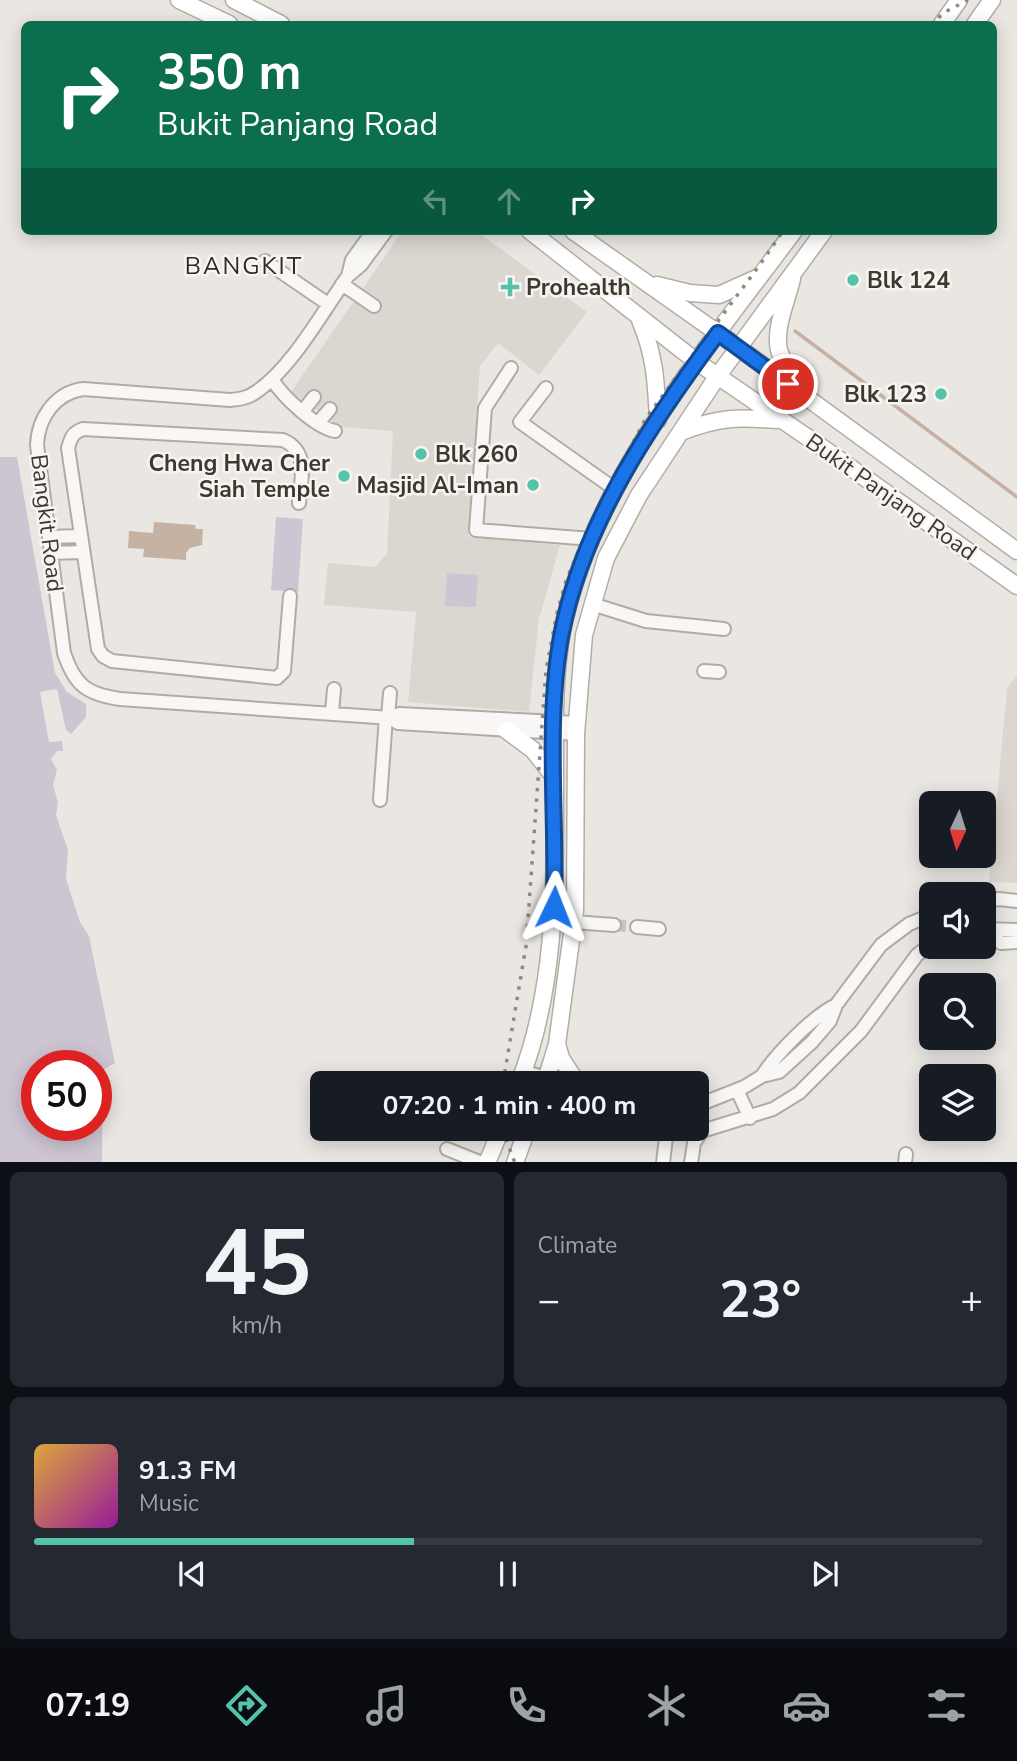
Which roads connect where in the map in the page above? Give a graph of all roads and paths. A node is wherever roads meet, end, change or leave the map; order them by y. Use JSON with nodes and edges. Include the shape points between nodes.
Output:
{"nodes":[{"id":1,"x":179,"y":0,"type":"edge"},
{"id":2,"x":234,"y":0,"type":"edge"},
{"id":3,"x":959,"y":0,"type":"edge"},
{"id":4,"x":992,"y":0,"type":"edge"},
{"id":5,"x":223,"y":21,"type":"edge"},
{"id":6,"x":275,"y":21,"type":"edge"},
{"id":7,"x":944,"y":21,"type":"edge"},
{"id":8,"x":977,"y":21,"type":"edge"},
{"id":9,"x":370,"y":235,"type":"edge"},
{"id":10,"x":383,"y":235,"type":"edge"},
{"id":11,"x":535,"y":235,"type":"edge"},
{"id":12,"x":579,"y":235,"type":"edge"},
{"id":13,"x":791,"y":235,"type":"edge"},
{"id":14,"x":821,"y":235,"type":"edge"},
{"id":15,"x":265,"y":261,"type":"dead end"},
{"id":16,"x":793,"y":272,"type":"junction"},
{"id":17,"x":761,"y":276,"type":"junction"},
{"id":18,"x":345,"y":280,"type":"junction"},
{"id":19,"x":647,"y":283,"type":"junction"},
{"id":20,"x":328,"y":304,"type":"junction"},
{"id":21,"x":374,"y":306,"type":"dead end"},
{"id":22,"x":639,"y":318,"type":"junction"},
{"id":23,"x":718,"y":333,"type":"junction"},
{"id":24,"x":739,"y":348,"type":"junction"},
{"id":25,"x":696,"y":362,"type":"junction"},
{"id":26,"x":511,"y":368,"type":"dead end"},
{"id":27,"x":718,"y":377,"type":"junction"},
{"id":28,"x":271,"y":379,"type":"junction"},
{"id":29,"x":546,"y":388,"type":"dead end"},
{"id":30,"x":314,"y":397,"type":"dead end"},
{"id":31,"x":806,"y":397,"type":"junction"},
{"id":32,"x":330,"y":409,"type":"dead end"},
{"id":33,"x":303,"y":411,"type":"junction"},
{"id":34,"x":658,"y":420,"type":"junction"},
{"id":35,"x":779,"y":420,"type":"junction"},
{"id":36,"x":318,"y":423,"type":"junction"},
{"id":37,"x":335,"y":431,"type":"dead end"},
{"id":38,"x":681,"y":432,"type":"junction"},
{"id":39,"x":616,"y":490,"type":"junction"},
{"id":40,"x":299,"y":503,"type":"dead end"},
{"id":41,"x":80,"y":536,"type":"junction"},
{"id":42,"x":49,"y":537,"type":"junction"},
{"id":43,"x":592,"y":539,"type":"junction"},
{"id":44,"x":1017,"y":551,"type":"edge"},
{"id":45,"x":82,"y":552,"type":"junction"},
{"id":46,"x":51,"y":553,"type":"junction"},
{"id":47,"x":1017,"y":586,"type":"edge"},
{"id":48,"x":290,"y":596,"type":"dead end"},
{"id":49,"x":592,"y":604,"type":"junction"},
{"id":50,"x":724,"y":629,"type":"dead end"},
{"id":51,"x":704,"y":671,"type":"dead end"},
{"id":52,"x":719,"y":672,"type":"dead end"},
{"id":53,"x":334,"y":689,"type":"dead end"},
{"id":54,"x":390,"y":693,"type":"dead end"},
{"id":55,"x":332,"y":713,"type":"junction"},
{"id":56,"x":388,"y":718,"type":"junction"},
{"id":57,"x":554,"y":729,"type":"junction"},
{"id":58,"x":576,"y":729,"type":"junction"},
{"id":59,"x":506,"y":730,"type":"junction"},
{"id":60,"x":555,"y":778,"type":"junction"},
{"id":61,"x":380,"y":800,"type":"dead end"},
{"id":62,"x":996,"y":899,"type":"edge"},
{"id":63,"x":1017,"y":901,"type":"edge"},
{"id":64,"x":919,"y":920,"type":"edge"},
{"id":65,"x":573,"y":922,"type":"junction"},
{"id":66,"x":614,"y":925,"type":"tunnel mouth"},
{"id":67,"x":637,"y":927,"type":"tunnel mouth"},
{"id":68,"x":659,"y":929,"type":"dead end"},
{"id":69,"x":996,"y":929,"type":"edge"},
{"id":70,"x":1017,"y":930,"type":"edge"},
{"id":71,"x":996,"y":939,"type":"edge"},
{"id":72,"x":1017,"y":943,"type":"edge"},
{"id":73,"x":919,"y":953,"type":"edge"},
{"id":74,"x":557,"y":1044,"type":"junction"},
{"id":75,"x":523,"y":1071,"type":"edge"},
{"id":76,"x":553,"y":1071,"type":"edge"},
{"id":77,"x":569,"y":1071,"type":"edge"},
{"id":78,"x":737,"y":1090,"type":"junction"},
{"id":79,"x":709,"y":1101,"type":"edge"},
{"id":80,"x":750,"y":1118,"type":"junction"},
{"id":81,"x":495,"y":1141,"type":"edge"},
{"id":82,"x":523,"y":1141,"type":"edge"},
{"id":83,"x":666,"y":1141,"type":"edge"},
{"id":84,"x":447,"y":1149,"type":"dead end"},
{"id":85,"x":482,"y":1162,"type":"edge"},
{"id":86,"x":485,"y":1162,"type":"edge"},
{"id":87,"x":515,"y":1162,"type":"edge"},
{"id":88,"x":663,"y":1162,"type":"edge"},
{"id":89,"x":691,"y":1162,"type":"edge"}],
"edges":[{"from":1,"to":5,"type":"main road"},
{"from":2,"to":6,"type":"main road"},
{"from":3,"to":7,"type":"main road"},
{"from":4,"to":8,"type":"main road"},
{"from":9,"to":18,"type":"street","name":"Bangkit Road","via":[[352,260]]},
{"from":10,"to":18,"type":"street","name":"Bangkit Road"},
{"from":11,"to":22,"type":"main road","name":"Bukit Panjang Road"},
{"from":12,"to":19,"type":"main road","name":"Bukit Panjang Road"},
{"from":13,"to":17,"type":"main road"},
{"from":14,"to":16,"type":"main road"},
{"from":15,"to":20,"type":"street"},
{"from":16,"to":24,"type":"main road"},
{"from":16,"to":31,"type":"main road","via":[[779,352]]},
{"from":17,"to":19,"type":"main road","via":[[719,295]]},
{"from":17,"to":23,"type":"main road"},
{"from":18,"to":20,"type":"street","name":"Bangkit Road"},
{"from":18,"to":21,"type":"street"},
{"from":19,"to":23,"type":"main road","name":"Bukit Panjang Road"},
{"from":20,"to":28,"type":"street","name":"Bangkit Road"},
{"from":22,"to":25,"type":"main road","name":"Bukit Panjang Road"},
{"from":22,"to":34,"type":"main road","via":[[654,362]]},
{"from":23,"to":24,"type":"main road","name":"Bukit Panjang Road"},
{"from":23,"to":25,"type":"main road"},
{"from":24,"to":27,"type":"main road"},
{"from":24,"to":31,"type":"main road","name":"Bukit Panjang Road"},
{"from":25,"to":27,"type":"main road","name":"Bukit Panjang Road"},
{"from":25,"to":34,"type":"main road"},
{"from":26,"to":43,"type":"street","via":[[485,408],[476,530]]},
{"from":27,"to":35,"type":"main road","name":"Bukit Panjang Road"},
{"from":27,"to":38,"type":"main road"},
{"from":28,"to":33,"type":"street","via":[[281,394]]},
{"from":28,"to":42,"type":"street","name":"Bangkit Road","via":[[257,392],[230,400],[83,389],[59,399],[37,433]]},
{"from":29,"to":39,"type":"street","via":[[520,422]]},
{"from":30,"to":33,"type":"street"},
{"from":31,"to":44,"type":"main road","name":"Bukit Panjang Road"},
{"from":32,"to":36,"type":"street"},
{"from":33,"to":36,"type":"street"},
{"from":34,"to":39,"type":"main road"},
{"from":35,"to":38,"type":"main road","via":[[728,418]]},
{"from":35,"to":47,"type":"main road","name":"Bukit Panjang Road"},
{"from":36,"to":37,"type":"street"},
{"from":38,"to":49,"type":"main road","via":[[616,536]]},
{"from":39,"to":43,"type":"main road"},
{"from":40,"to":41,"type":"street","via":[[302,462],[293,445],[283,440],[83,429],[71,437],[68,448]]},
{"from":41,"to":42,"type":"street"},
{"from":41,"to":45,"type":"street"},
{"from":42,"to":46,"type":"street","name":"Bangkit Road"},
{"from":43,"to":57,"type":"main road","via":[[562,633]]},
{"from":45,"to":46,"type":"street"},
{"from":45,"to":48,"type":"street","via":[[98,649],[112,662],[277,678],[284,671]]},
{"from":46,"to":55,"type":"street","name":"Bangkit Road","via":[[64,653],[79,683],[89,691],[120,699]]},
{"from":49,"to":50,"type":"street","via":[[646,621]]},
{"from":49,"to":58,"type":"main road","via":[[584,635]]},
{"from":51,"to":52,"type":"street"},
{"from":53,"to":55,"type":"street"},
{"from":54,"to":56,"type":"street"},
{"from":55,"to":56,"type":"street","name":"Bangkit Road"},
{"from":56,"to":57,"type":"street","name":"Bangkit Road","via":[[399,714]]},
{"from":56,"to":59,"type":"street","name":"Bangkit Road","via":[[398,723]]},
{"from":56,"to":61,"type":"street"},
{"from":57,"to":58,"type":"street","name":"Bangkit Road"},
{"from":57,"to":59,"type":"street","name":"Bangkit Road"},
{"from":57,"to":60,"type":"main road"},
{"from":58,"to":65,"type":"main road"},
{"from":59,"to":60,"type":"main road","via":[[533,750]]},
{"from":60,"to":75,"type":"main road","via":[[554,907],[545,984]]},
{"from":62,"to":63,"type":"street"},
{"from":64,"to":78,"type":"street","via":[[881,945],[836,1005],[820,1013],[761,1076]]},
{"from":65,"to":66,"type":"street"},
{"from":65,"to":74,"type":"main road"},
{"from":67,"to":68,"type":"street"},
{"from":69,"to":70,"type":"street"},
{"from":71,"to":72,"type":"street"},
{"from":73,"to":80,"type":"street","via":[[839,1055],[799,1093]]},
{"from":74,"to":76,"type":"main road"},
{"from":74,"to":77,"type":"main road"},
{"from":78,"to":79,"type":"street"},
{"from":78,"to":80,"type":"street"},
{"from":80,"to":89,"type":"street","via":[[702,1132],[694,1143]]},
{"from":81,"to":86,"type":"main road"},
{"from":82,"to":87,"type":"main road"},
{"from":83,"to":88,"type":"street"},
{"from":84,"to":85,"type":"street"}]}
